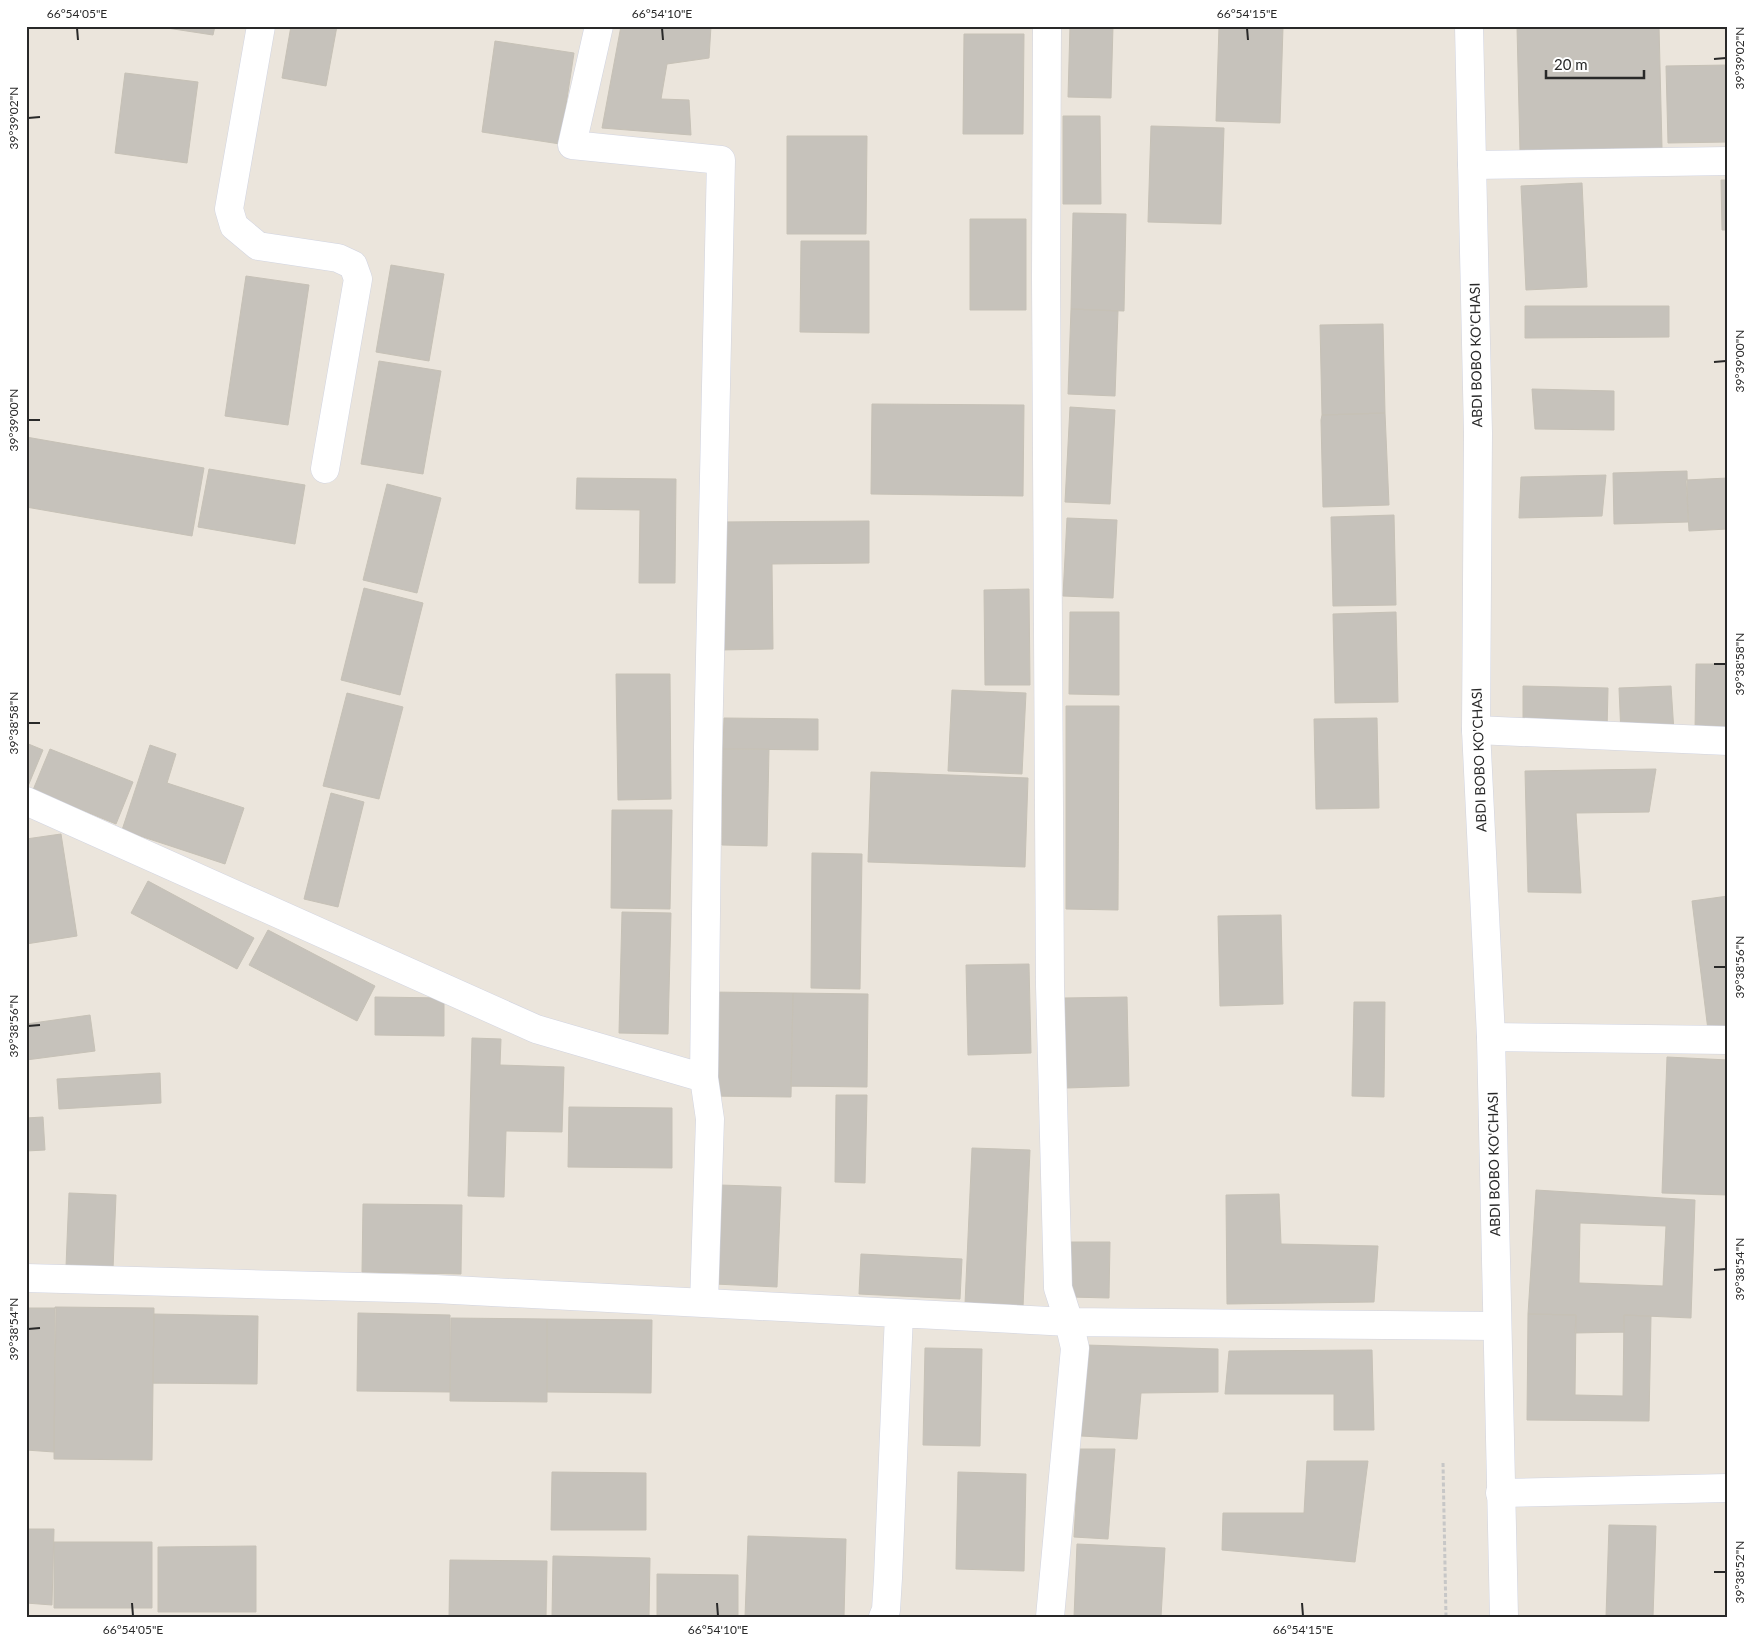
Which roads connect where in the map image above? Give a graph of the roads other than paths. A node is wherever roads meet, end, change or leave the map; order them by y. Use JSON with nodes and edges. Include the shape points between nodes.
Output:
{"nodes":[{"id":1,"x":261,"y":26,"type":"edge"},
{"id":2,"x":599,"y":26,"type":"edge"},
{"id":3,"x":1047,"y":26,"type":"edge"},
{"id":4,"x":1469,"y":26,"type":"edge"},
{"id":5,"x":1728,"y":161,"type":"edge"},
{"id":6,"x":1472,"y":165,"type":"junction"},
{"id":7,"x":325,"y":469,"type":"dead end"},
{"id":8,"x":1476,"y":730,"type":"junction"},
{"id":9,"x":1728,"y":741,"type":"edge"},
{"id":10,"x":26,"y":802,"type":"edge"},
{"id":11,"x":1491,"y":1037,"type":"junction"},
{"id":12,"x":1728,"y":1040,"type":"edge"},
{"id":13,"x":704,"y":1078,"type":"junction"},
{"id":14,"x":26,"y":1278,"type":"edge"},
{"id":15,"x":704,"y":1304,"type":"junction"},
{"id":16,"x":899,"y":1314,"type":"junction"},
{"id":17,"x":1070,"y":1322,"type":"junction"},
{"id":18,"x":1497,"y":1326,"type":"junction"},
{"id":19,"x":1728,"y":1488,"type":"edge"},
{"id":20,"x":1500,"y":1493,"type":"junction"},
{"id":21,"x":883,"y":1617,"type":"edge"},
{"id":22,"x":1050,"y":1617,"type":"edge"},
{"id":23,"x":1504,"y":1617,"type":"edge"}],
"edges":[{"from":1,"to":7,"type":"street","via":[[229,208],[234,226],[258,246],[338,258],[353,265],[358,279]]},
{"from":2,"to":13,"type":"street","via":[[572,145],[721,160]]},
{"from":3,"to":17,"type":"street","via":[[1050,986],[1058,1288]]},
{"from":4,"to":6,"type":"street","name":"ABDI BOBO KO'CHASI"},
{"from":5,"to":6,"type":"street"},
{"from":6,"to":8,"type":"street","name":"ABDI BOBO KO'CHASI","via":[[1478,433]]},
{"from":8,"to":9,"type":"street"},
{"from":8,"to":11,"type":"street","name":"ABDI BOBO KO'CHASI"},
{"from":10,"to":13,"type":"street","via":[[536,1029]]},
{"from":11,"to":12,"type":"street"},
{"from":11,"to":18,"type":"street","name":"ABDI BOBO KO'CHASI"},
{"from":13,"to":15,"type":"street","via":[[710,1119]]},
{"from":14,"to":15,"type":"street","via":[[435,1290]]},
{"from":15,"to":16,"type":"street"},
{"from":16,"to":17,"type":"street"},
{"from":16,"to":21,"type":"street","via":[[888,1578]]},
{"from":17,"to":18,"type":"street"},
{"from":17,"to":22,"type":"street","via":[[1075,1348]]},
{"from":18,"to":20,"type":"street","name":"ABDI BOBO KO'CHASI"},
{"from":19,"to":20,"type":"street"},
{"from":20,"to":23,"type":"street"}]}
